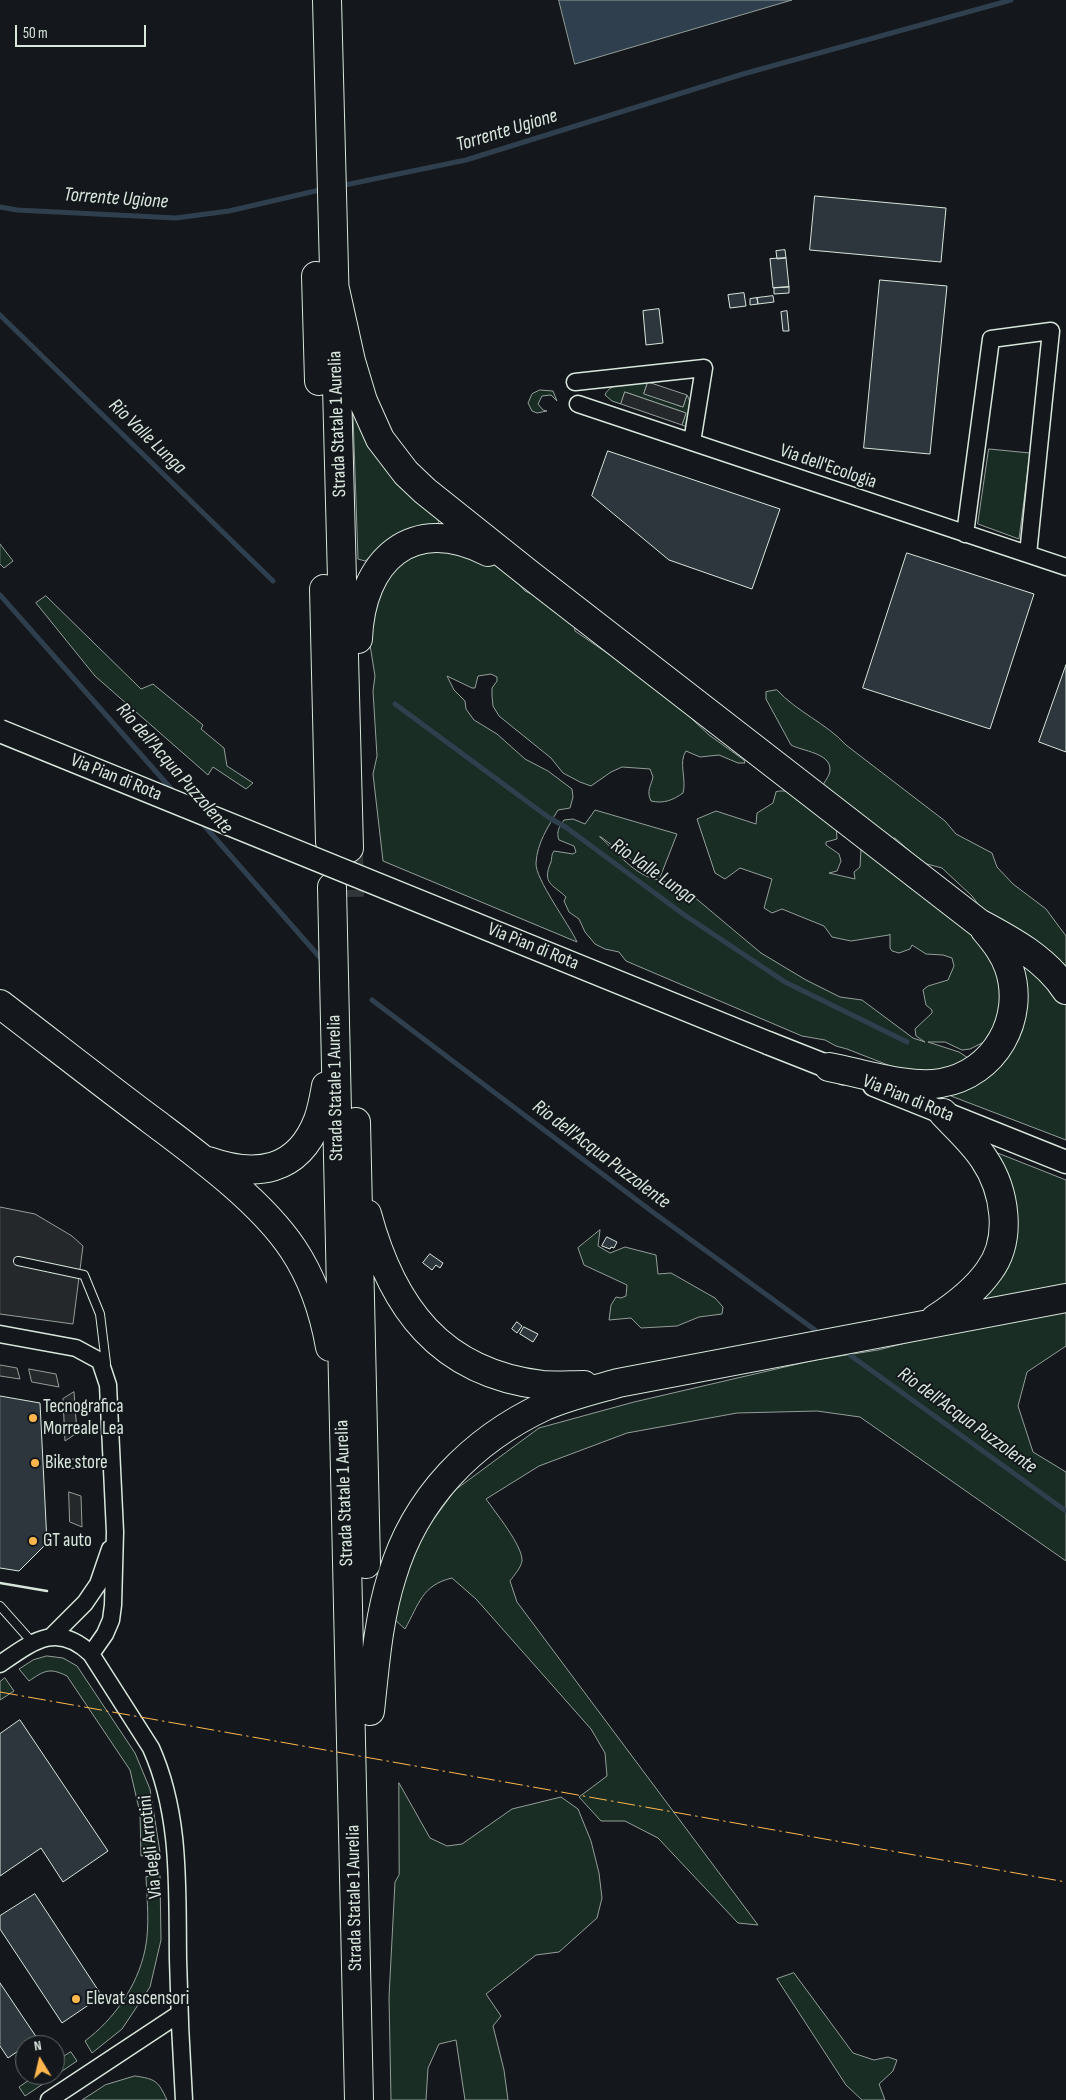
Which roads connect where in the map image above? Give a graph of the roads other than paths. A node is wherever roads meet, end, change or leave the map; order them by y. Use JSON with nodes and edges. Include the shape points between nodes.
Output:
{"nodes":[{"id":1,"x":308,"y":0,"type":"edge"},
{"id":2,"x":328,"y":0,"type":"edge"},
{"id":3,"x":321,"y":107,"type":"junction"},
{"id":4,"x":324,"y":245,"type":"junction"},
{"id":5,"x":335,"y":289,"type":"junction"},
{"id":6,"x":575,"y":382,"type":"dead end"},
{"id":7,"x":578,"y":404,"type":"dead end"},
{"id":8,"x":692,"y":442,"type":"junction"},
{"id":9,"x":965,"y":534,"type":"junction"},
{"id":10,"x":1028,"y":554,"type":"junction"},
{"id":11,"x":1066,"y":567,"type":"edge"},
{"id":12,"x":529,"y":574,"type":"junction"},
{"id":13,"x":0,"y":731,"type":"edge"},
{"id":14,"x":348,"y":792,"type":"junction"},
{"id":15,"x":979,"y":923,"type":"junction"},
{"id":16,"x":1066,"y":990,"type":"edge"},
{"id":17,"x":0,"y":1004,"type":"edge"},
{"id":18,"x":334,"y":1007,"type":"junction"},
{"id":19,"x":829,"y":1067,"type":"junction"},
{"id":20,"x":944,"y":1113,"type":"junction"},
{"id":21,"x":356,"y":1158,"type":"junction"},
{"id":22,"x":204,"y":1160,"type":"junction"},
{"id":23,"x":1066,"y":1162,"type":"edge"},
{"id":24,"x":18,"y":1261,"type":"dead end"},
{"id":25,"x":1066,"y":1298,"type":"edge"},
{"id":26,"x":927,"y":1324,"type":"junction"},
{"id":27,"x":0,"y":1334,"type":"edge"},
{"id":28,"x":618,"y":1383,"type":"junction"},
{"id":29,"x":108,"y":1385,"type":"junction"},
{"id":30,"x":344,"y":1457,"type":"junction"},
{"id":31,"x":112,"y":1462,"type":"junction"},
{"id":32,"x":65,"y":1464,"type":"dead end"},
{"id":33,"x":115,"y":1532,"type":"junction"},
{"id":34,"x":0,"y":1606,"type":"edge"},
{"id":35,"x":52,"y":1636,"type":"junction"},
{"id":36,"x":32,"y":1642,"type":"junction"},
{"id":37,"x":91,"y":1654,"type":"junction"},
{"id":38,"x":0,"y":1664,"type":"edge"},
{"id":39,"x":370,"y":1711,"type":"junction"},
{"id":40,"x":179,"y":2014,"type":"junction"},
{"id":41,"x":49,"y":2100,"type":"edge"},
{"id":42,"x":184,"y":2100,"type":"edge"},
{"id":43,"x":359,"y":2100,"type":"edge"},
{"id":44,"x":378,"y":2100,"type":"edge"}],
"edges":[{"from":1,"to":3,"type":"highway","name":"Strada Statale 1 Aurelia"},
{"from":2,"to":3,"type":"highway","name":"Strada Statale 1 Aurelia"},
{"from":3,"to":4,"type":"highway","name":"Strada Statale 1 Aurelia"},
{"from":4,"to":5,"type":"highway","name":"Strada Statale 1 Aurelia"},
{"from":4,"to":14,"type":"highway","name":"Strada Statale 1 Aurelia","via":[[339,845]]},
{"from":5,"to":12,"type":"highway","via":[[356,382],[373,425],[390,453],[425,491]]},
{"from":5,"to":14,"type":"highway","name":"Strada Statale 1 Aurelia"},
{"from":6,"to":8,"type":"street","via":[[704,368]]},
{"from":7,"to":8,"type":"street","name":"Via dell'Ecologia"},
{"from":8,"to":9,"type":"street","name":"Via dell'Ecologia"},
{"from":9,"to":10,"type":"street","name":"Via dell'Ecologia"},
{"from":9,"to":10,"type":"street","via":[[991,339],[1051,331]]},
{"from":10,"to":11,"type":"street","name":"Via dell'Ecologia"},
{"from":12,"to":14,"type":"highway","via":[[455,538],[408,544],[387,557],[365,593],[361,609],[357,737]]},
{"from":12,"to":15,"type":"highway"},
{"from":13,"to":19,"type":"main road","name":"Via Pian di Rota","bridge":true},
{"from":15,"to":16,"type":"highway","via":[[1028,952]]},
{"from":15,"to":19,"type":"highway","via":[[1003,955],[1014,988],[1007,1033],[990,1058],[966,1075],[940,1084],[919,1085]]},
{"from":17,"to":22,"type":"highway"},
{"from":18,"to":21,"type":"highway","name":"Strada Statale 1 Aurelia","via":[[341,892]]},
{"from":18,"to":22,"type":"highway","via":[[322,1103],[314,1129],[301,1150],[281,1164],[260,1170],[234,1170]]},
{"from":18,"to":30,"type":"highway","name":"Strada Statale 1 Aurelia"},
{"from":19,"to":20,"type":"main road","name":"Via Pian di Rota"},
{"from":20,"to":23,"type":"main road","name":"Via Pian di Rota"},
{"from":20,"to":26,"type":"highway","via":[[975,1147],[993,1176],[1003,1205],[1002,1237],[991,1270],[981,1282]]},
{"from":21,"to":28,"type":"highway","via":[[371,1227],[392,1284],[414,1317],[439,1343],[479,1367],[516,1380],[543,1385]]},
{"from":21,"to":39,"type":"highway","name":"Strada Statale 1 Aurelia"},
{"from":22,"to":30,"type":"highway","via":[[268,1219],[293,1249],[310,1281],[329,1342]]},
{"from":24,"to":29,"type":"lane","via":[[84,1275],[100,1314]]},
{"from":25,"to":26,"type":"highway"},
{"from":26,"to":28,"type":"highway"},
{"from":27,"to":29,"type":"street","via":[[76,1348],[100,1361]]},
{"from":28,"to":39,"type":"highway","via":[[547,1406],[507,1426],[472,1452],[432,1494],[414,1523],[391,1578],[378,1638]]},
{"from":29,"to":31,"type":"street"},
{"from":30,"to":43,"type":"highway","name":"Strada Statale 1 Aurelia"},
{"from":31,"to":32,"type":"lane"},
{"from":31,"to":33,"type":"street"},
{"from":33,"to":35,"type":"street","via":[[98,1584],[85,1603]]},
{"from":33,"to":37,"type":"street","via":[[113,1605],[105,1634]]},
{"from":34,"to":36,"type":"lane"},
{"from":35,"to":36,"type":"street","name":"Via degli Arrotini"},
{"from":35,"to":37,"type":"street","name":"Via degli Arrotini","via":[[82,1644]]},
{"from":36,"to":38,"type":"street","name":"Via degli Arrotini"},
{"from":37,"to":40,"type":"street","name":"Via degli Arrotini","via":[[151,1748],[169,1798],[177,1888]]},
{"from":39,"to":44,"type":"highway","name":"Strada Statale 1 Aurelia"},
{"from":40,"to":41,"type":"street"},
{"from":40,"to":42,"type":"street","name":"Via degli Arrotini"}]}
